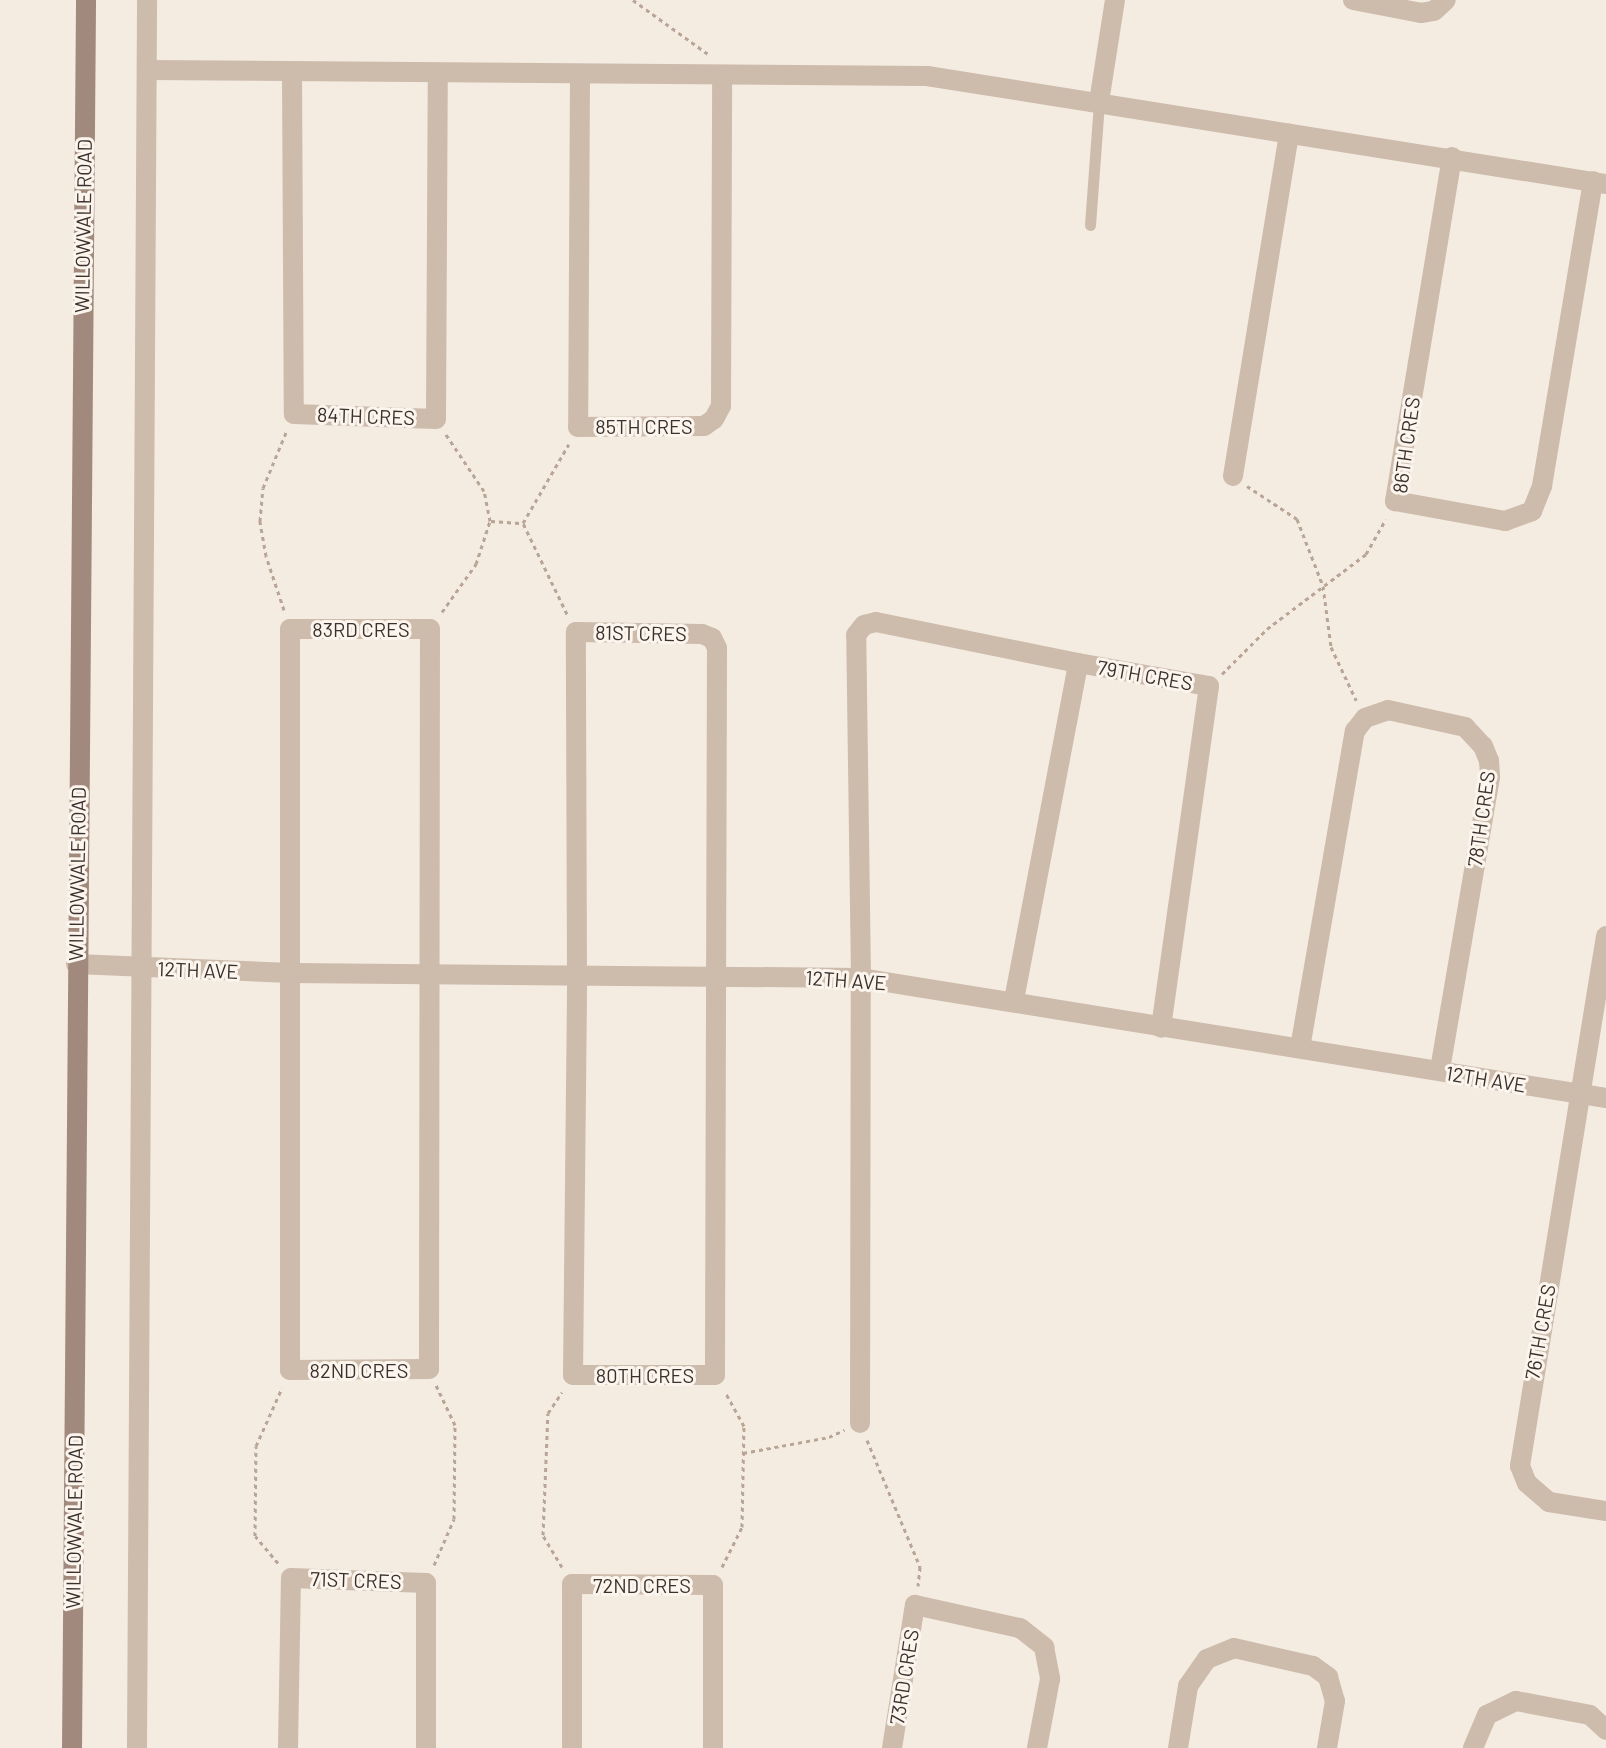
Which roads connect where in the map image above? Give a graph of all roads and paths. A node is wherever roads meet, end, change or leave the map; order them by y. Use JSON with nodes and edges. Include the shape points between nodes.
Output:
{"nodes":[{"id":1,"x":86,"y":0,"type":"edge"},
{"id":2,"x":147,"y":0,"type":"edge"},
{"id":3,"x":633,"y":0,"type":"edge"},
{"id":4,"x":1115,"y":0,"type":"edge"},
{"id":5,"x":1353,"y":0,"type":"edge"},
{"id":6,"x":1446,"y":0,"type":"edge"},
{"id":7,"x":147,"y":70,"type":"junction"},
{"id":8,"x":292,"y":72,"type":"junction"},
{"id":9,"x":438,"y":74,"type":"junction"},
{"id":10,"x":580,"y":75,"type":"junction"},
{"id":11,"x":722,"y":77,"type":"junction"},
{"id":12,"x":1099,"y":102,"type":"junction"},
{"id":13,"x":1289,"y":134,"type":"junction"},
{"id":14,"x":1452,"y":157,"type":"junction"},
{"id":15,"x":1600,"y":182,"type":"edge"},
{"id":16,"x":1090,"y":225,"type":"dead end"},
{"id":17,"x":294,"y":414,"type":"junction"},
{"id":18,"x":436,"y":419,"type":"junction"},
{"id":19,"x":578,"y":427,"type":"junction"},
{"id":20,"x":1233,"y":476,"type":"joint"},
{"id":21,"x":1395,"y":501,"type":"junction"},
{"id":22,"x":490,"y":521,"type":"junction"},
{"id":23,"x":523,"y":523,"type":"junction"},
{"id":24,"x":1323,"y":586,"type":"junction"},
{"id":25,"x":290,"y":629,"type":"junction"},
{"id":26,"x":430,"y":629,"type":"junction"},
{"id":27,"x":576,"y":632,"type":"junction"},
{"id":28,"x":1078,"y":663,"type":"junction"},
{"id":29,"x":1209,"y":686,"type":"junction"},
{"id":30,"x":1365,"y":718,"type":"junction"},
{"id":31,"x":1606,"y":936,"type":"edge"},
{"id":32,"x":76,"y":964,"type":"junction"},
{"id":33,"x":139,"y":969,"type":"junction"},
{"id":34,"x":290,"y":973,"type":"junction"},
{"id":35,"x":430,"y":974,"type":"junction"},
{"id":36,"x":716,"y":974,"type":"junction"},
{"id":37,"x":577,"y":975,"type":"junction"},
{"id":38,"x":861,"y":978,"type":"junction"},
{"id":39,"x":1014,"y":1000,"type":"junction"},
{"id":40,"x":1161,"y":1028,"type":"junction"},
{"id":41,"x":1300,"y":1048,"type":"junction"},
{"id":42,"x":1440,"y":1071,"type":"junction"},
{"id":43,"x":1581,"y":1094,"type":"junction"},
{"id":44,"x":1606,"y":1098,"type":"edge"},
{"id":45,"x":429,"y":1369,"type":"junction"},
{"id":46,"x":290,"y":1370,"type":"junction"},
{"id":47,"x":573,"y":1375,"type":"junction"},
{"id":48,"x":715,"y":1375,"type":"junction"},
{"id":49,"x":860,"y":1423,"type":"junction"},
{"id":50,"x":743,"y":1453,"type":"junction"},
{"id":51,"x":1606,"y":1511,"type":"edge"},
{"id":52,"x":291,"y":1578,"type":"junction"},
{"id":53,"x":426,"y":1583,"type":"junction"},
{"id":54,"x":572,"y":1584,"type":"junction"},
{"id":55,"x":713,"y":1585,"type":"junction"},
{"id":56,"x":915,"y":1605,"type":"junction"},
{"id":57,"x":1606,"y":1730,"type":"edge"},
{"id":58,"x":72,"y":1748,"type":"edge"},
{"id":59,"x":137,"y":1748,"type":"edge"},
{"id":60,"x":288,"y":1748,"type":"edge"},
{"id":61,"x":426,"y":1748,"type":"edge"},
{"id":62,"x":572,"y":1748,"type":"edge"},
{"id":63,"x":713,"y":1748,"type":"edge"},
{"id":64,"x":892,"y":1748,"type":"edge"},
{"id":65,"x":1037,"y":1748,"type":"edge"},
{"id":66,"x":1178,"y":1748,"type":"edge"},
{"id":67,"x":1327,"y":1748,"type":"edge"},
{"id":68,"x":1473,"y":1748,"type":"edge"}],
"edges":[{"from":1,"to":32,"type":"street","name":"WILLOWVALE ROAD"},
{"from":2,"to":7,"type":"street"},
{"from":3,"to":11,"type":"path","via":[[711,57]]},
{"from":4,"to":12,"type":"street"},
{"from":5,"to":6,"type":"street","via":[[1421,13],[1434,11]]},
{"from":7,"to":8,"type":"street"},
{"from":7,"to":33,"type":"street"},
{"from":8,"to":9,"type":"street"},
{"from":8,"to":17,"type":"street","name":"84TH CRES"},
{"from":9,"to":10,"type":"street"},
{"from":9,"to":18,"type":"street","name":"84TH CRES"},
{"from":10,"to":11,"type":"street"},
{"from":10,"to":19,"type":"street","name":"85TH CRES"},
{"from":11,"to":12,"type":"street","via":[[927,76]]},
{"from":11,"to":19,"type":"street","name":"85TH CRES","via":[[721,406],[704,426]]},
{"from":12,"to":13,"type":"street"},
{"from":12,"to":16,"type":"lane"},
{"from":13,"to":14,"type":"street"},
{"from":13,"to":20,"type":"street"},
{"from":14,"to":15,"type":"street"},
{"from":14,"to":21,"type":"street","name":"86TH CRES"},
{"from":15,"to":21,"type":"street","name":"86TH CRES","via":[[1542,486],[1532,511],[1505,521]]},
{"from":17,"to":18,"type":"street","name":"84TH CRES"},
{"from":17,"to":25,"type":"path","via":[[263,488],[260,521]]},
{"from":18,"to":22,"type":"path","via":[[484,491]]},
{"from":19,"to":23,"type":"path"},
{"from":20,"to":24,"type":"path","via":[[1297,519]]},
{"from":21,"to":24,"type":"path","via":[[1366,554]]},
{"from":22,"to":23,"type":"path"},
{"from":22,"to":26,"type":"path","via":[[476,564]]},
{"from":23,"to":27,"type":"path"},
{"from":24,"to":29,"type":"path","via":[[1267,629]]},
{"from":24,"to":30,"type":"path","via":[[1331,647]]},
{"from":25,"to":26,"type":"street","name":"83RD CRES"},
{"from":25,"to":34,"type":"street","name":"83RD CRES"},
{"from":26,"to":35,"type":"street","name":"83RD CRES"},
{"from":27,"to":36,"type":"street","name":"81ST CRES","via":[[702,634],[717,648]]},
{"from":27,"to":37,"type":"street","name":"81ST CRES"},
{"from":28,"to":29,"type":"street","name":"79TH CRES"},
{"from":28,"to":38,"type":"street","via":[[876,622],[864,625],[856,635]]},
{"from":28,"to":39,"type":"street","name":"79TH CRES"},
{"from":29,"to":40,"type":"street","name":"79TH CRES"},
{"from":30,"to":41,"type":"street","via":[[1351,750]]},
{"from":30,"to":42,"type":"street","name":"78TH CRES","via":[[1388,710],[1465,727],[1489,761]]},
{"from":31,"to":43,"type":"street","name":"76TH CRES"},
{"from":32,"to":33,"type":"street","name":"12TH AVE"},
{"from":32,"to":58,"type":"street","name":"WILLOWVALE ROAD"},
{"from":33,"to":34,"type":"street","name":"12TH AVE"},
{"from":33,"to":59,"type":"street"},
{"from":34,"to":35,"type":"street","name":"12TH AVE"},
{"from":34,"to":46,"type":"street","name":"82ND CRES"},
{"from":35,"to":37,"type":"street","name":"12TH AVE"},
{"from":35,"to":45,"type":"street","name":"82ND CRES"},
{"from":36,"to":37,"type":"street","name":"12TH AVE"},
{"from":36,"to":38,"type":"street","name":"12TH AVE"},
{"from":36,"to":48,"type":"street","name":"80TH CRES"},
{"from":37,"to":47,"type":"street","name":"80TH CRES"},
{"from":38,"to":39,"type":"street","name":"12TH AVE"},
{"from":38,"to":49,"type":"street"},
{"from":39,"to":40,"type":"street","name":"12TH AVE"},
{"from":40,"to":41,"type":"street","name":"12TH AVE"},
{"from":41,"to":42,"type":"street","name":"12TH AVE"},
{"from":42,"to":43,"type":"street","name":"12TH AVE"},
{"from":43,"to":44,"type":"street","name":"12TH AVE"},
{"from":43,"to":51,"type":"street","name":"76TH CRES","via":[[1520,1466],[1527,1483],[1549,1502]]},
{"from":45,"to":46,"type":"street","name":"82ND CRES"},
{"from":45,"to":53,"type":"path","via":[[455,1425],[454,1519]]},
{"from":46,"to":52,"type":"path","via":[[256,1446],[255,1536]]},
{"from":47,"to":48,"type":"street","name":"80TH CRES"},
{"from":47,"to":54,"type":"path","via":[[548,1413],[543,1535]]},
{"from":48,"to":50,"type":"path","via":[[744,1426]]},
{"from":49,"to":50,"type":"path","via":[[829,1437]]},
{"from":49,"to":56,"type":"path","via":[[920,1567]]},
{"from":50,"to":55,"type":"path","via":[[742,1527]]},
{"from":52,"to":53,"type":"street","name":"71ST CRES"},
{"from":52,"to":60,"type":"street","name":"71ST CRES"},
{"from":53,"to":61,"type":"street","name":"71ST CRES"},
{"from":54,"to":55,"type":"street","name":"72ND CRES"},
{"from":54,"to":62,"type":"street","name":"72ND CRES"},
{"from":55,"to":63,"type":"street","name":"72ND CRES"},
{"from":56,"to":64,"type":"street","name":"73RD CRES"},
{"from":56,"to":65,"type":"street","name":"73RD CRES","via":[[1020,1628],[1044,1647],[1050,1679]]},
{"from":57,"to":68,"type":"street","via":[[1590,1715],[1516,1701],[1487,1715]]},
{"from":66,"to":67,"type":"street","via":[[1188,1686],[1207,1659],[1234,1648],[1313,1666],[1328,1677],[1335,1701]]}]}
